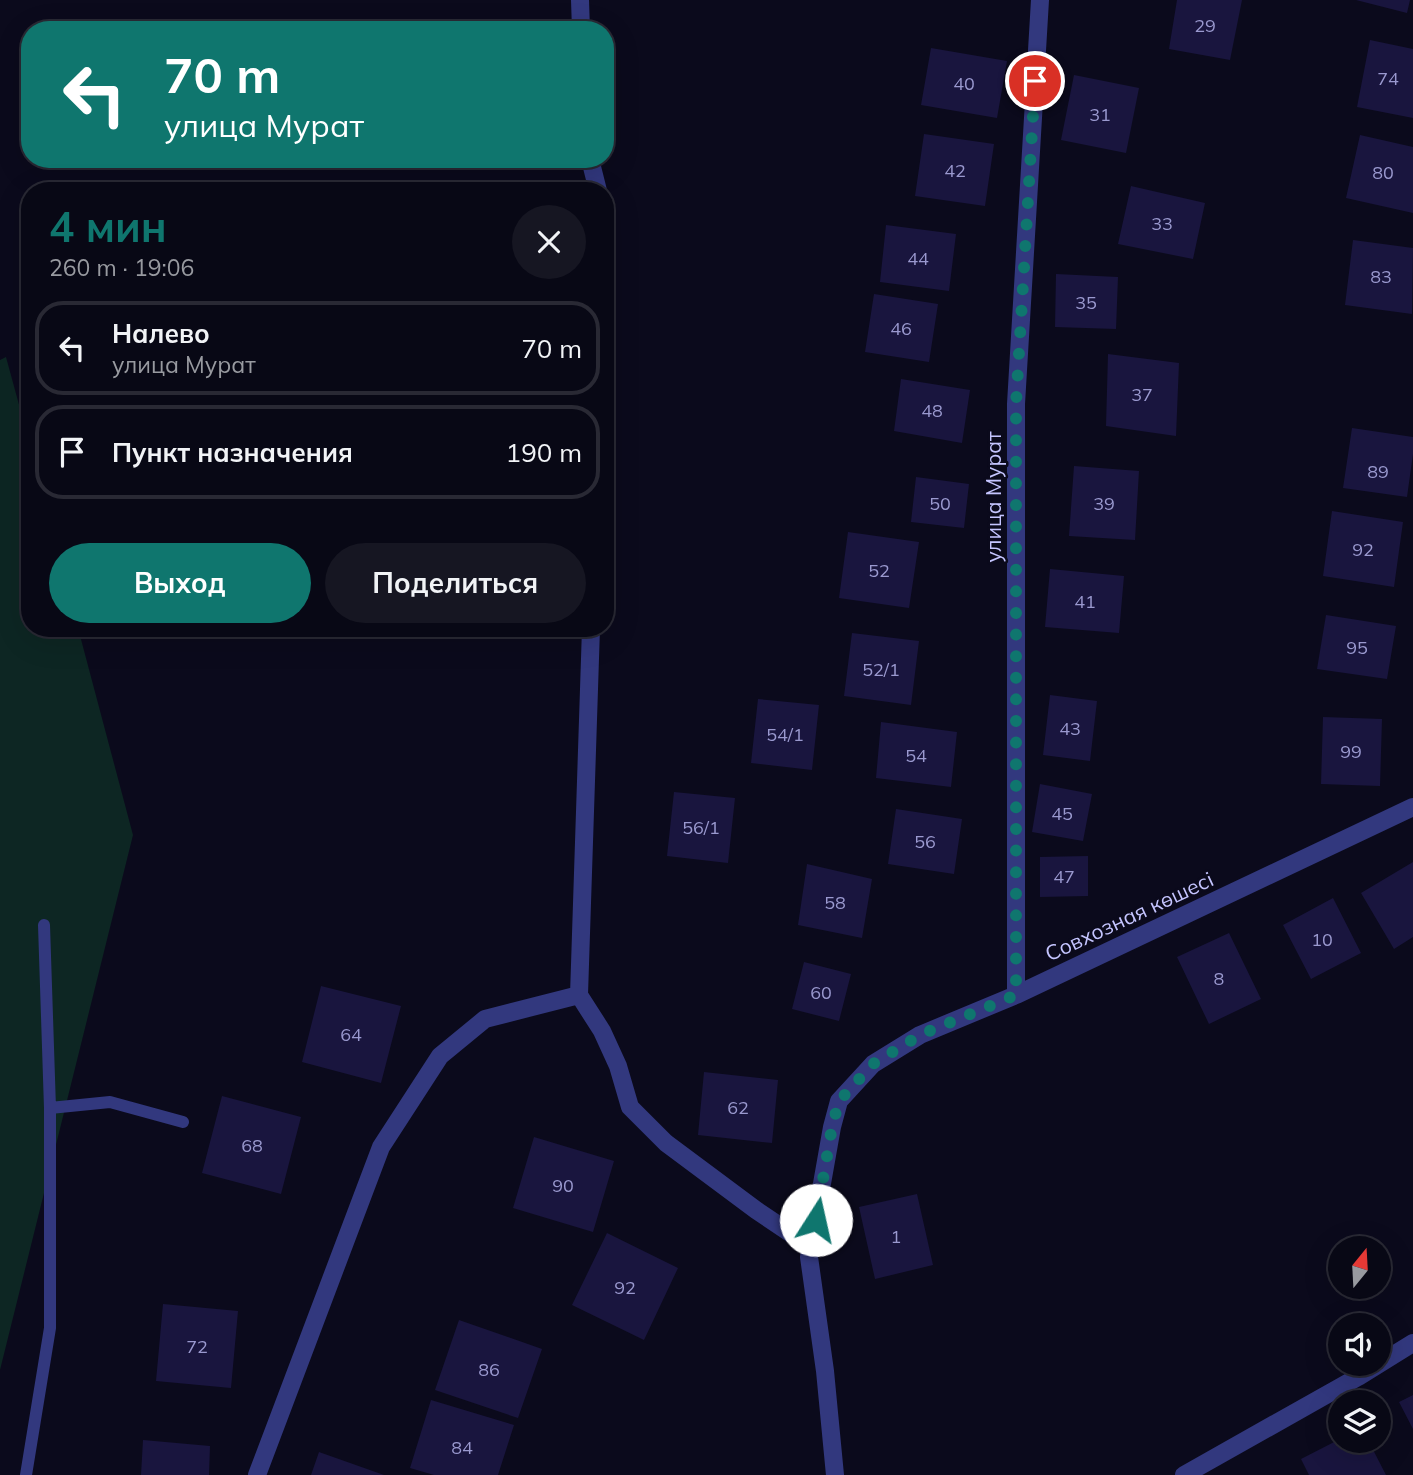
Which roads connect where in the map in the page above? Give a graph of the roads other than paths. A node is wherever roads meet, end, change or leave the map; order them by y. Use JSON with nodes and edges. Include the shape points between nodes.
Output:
{"nodes":[{"id":1,"x":580,"y":0,"type":"edge"},
{"id":2,"x":1040,"y":0,"type":"edge"},
{"id":3,"x":581,"y":21,"type":"edge"},
{"id":4,"x":590,"y":637,"type":"edge"},
{"id":5,"x":1413,"y":807,"type":"edge"},
{"id":6,"x":44,"y":925,"type":"dead end"},
{"id":7,"x":579,"y":995,"type":"junction"},
{"id":8,"x":1016,"y":995,"type":"junction"},
{"id":9,"x":50,"y":1108,"type":"junction"},
{"id":10,"x":183,"y":1122,"type":"dead end"},
{"id":11,"x":811,"y":1247,"type":"junction"},
{"id":12,"x":1413,"y":1343,"type":"edge"},
{"id":13,"x":26,"y":1475,"type":"edge"},
{"id":14,"x":257,"y":1475,"type":"edge"},
{"id":15,"x":835,"y":1475,"type":"edge"},
{"id":16,"x":1184,"y":1475,"type":"edge"}],
"edges":[{"from":1,"to":3,"type":"street"},
{"from":2,"to":8,"type":"street","name":"улица Мурат","via":[[1016,404]]},
{"from":4,"to":7,"type":"street"},
{"from":5,"to":8,"type":"street","name":"Совхозная көшесі"},
{"from":6,"to":9,"type":"lane"},
{"from":7,"to":11,"type":"street","via":[[618,1066],[630,1107],[666,1143]]},
{"from":7,"to":14,"type":"street","via":[[485,1019],[440,1056],[407,1104],[381,1147]]},
{"from":8,"to":11,"type":"street","name":"Совхозная көшесі","via":[[920,1035],[873,1064],[839,1101]]},
{"from":9,"to":10,"type":"lane","via":[[110,1102]]},
{"from":9,"to":13,"type":"lane","via":[[50,1328]]},
{"from":11,"to":15,"type":"street","name":"Совхозная көшесі"},
{"from":12,"to":16,"type":"street"}]}
